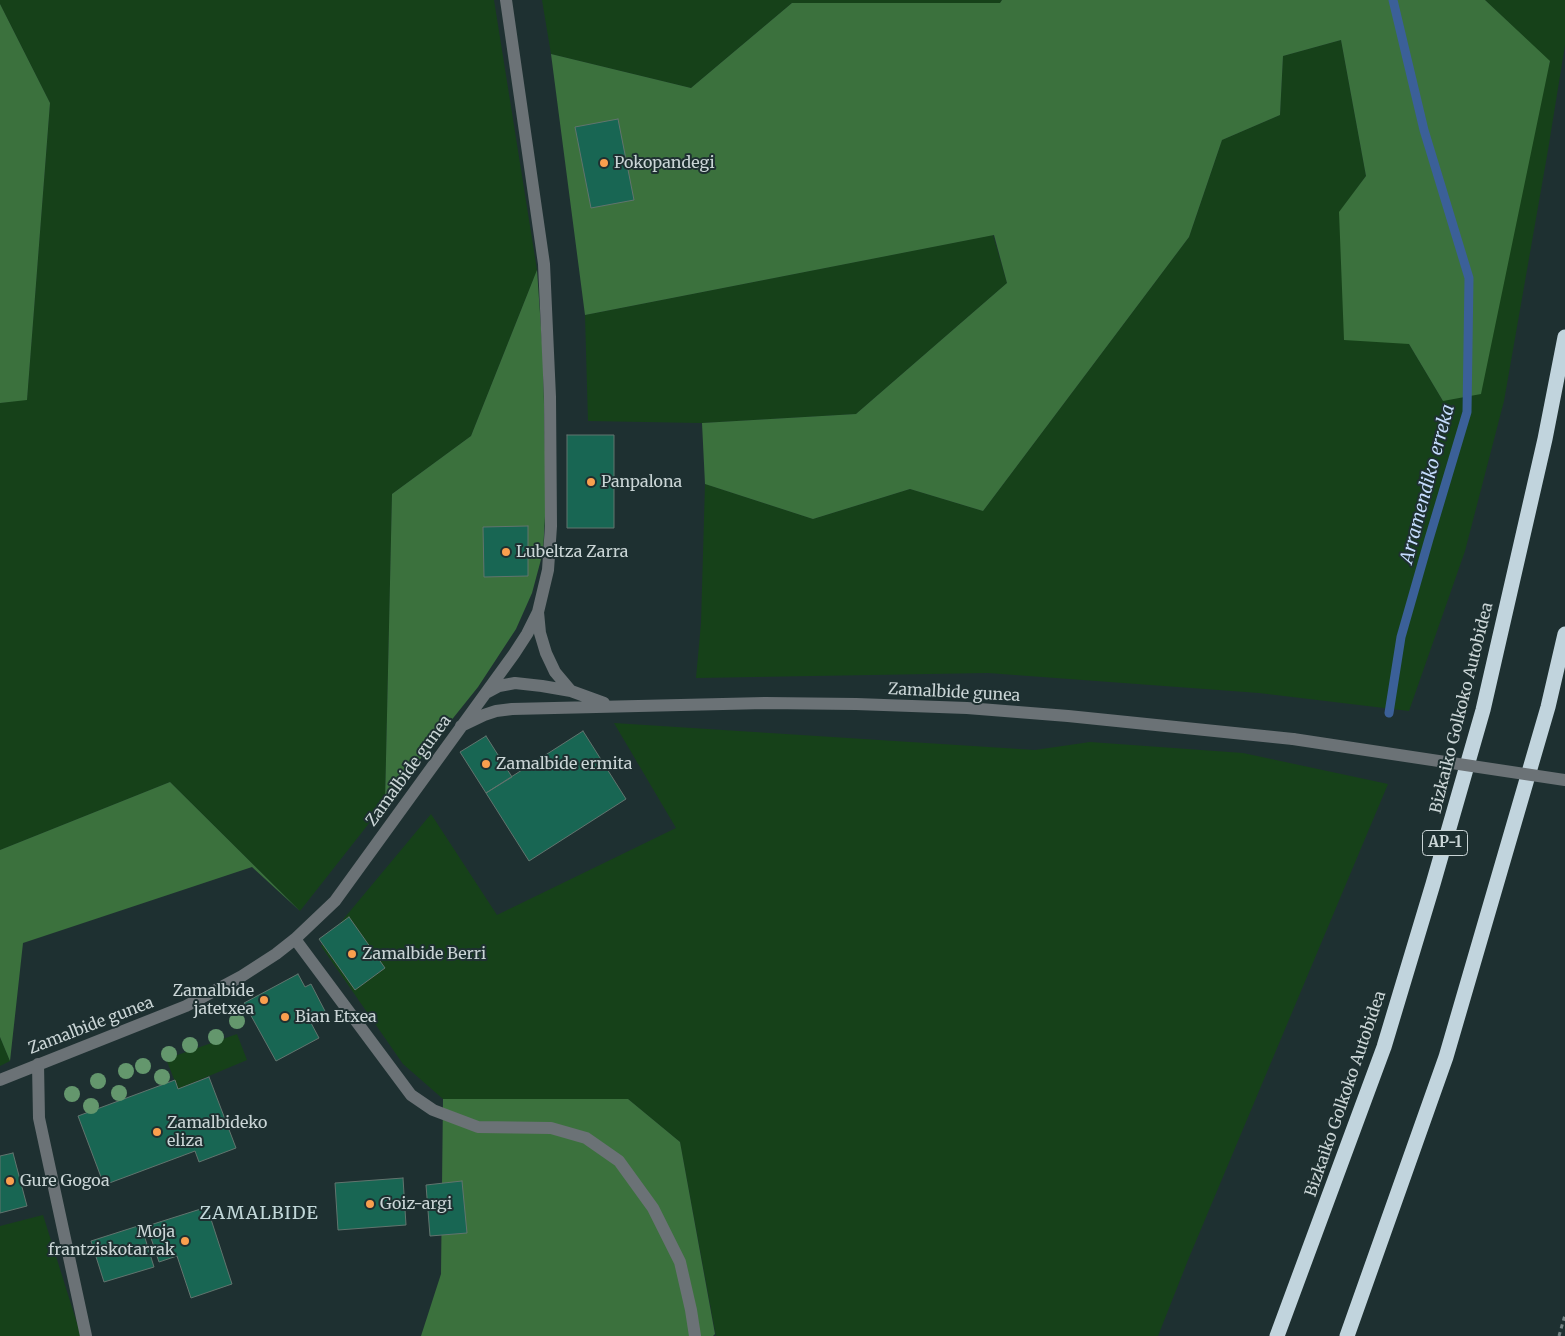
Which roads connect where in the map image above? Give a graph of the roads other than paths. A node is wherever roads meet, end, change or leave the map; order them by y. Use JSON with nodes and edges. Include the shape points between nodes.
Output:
{"nodes":[{"id":1,"x":506,"y":0,"type":"edge"},
{"id":2,"x":1565,"y":337,"type":"edge"},
{"id":3,"x":538,"y":612,"type":"junction"},
{"id":4,"x":1565,"y":634,"type":"edge"},
{"id":5,"x":571,"y":691,"type":"junction"},
{"id":6,"x":485,"y":693,"type":"junction"},
{"id":7,"x":612,"y":706,"type":"junction"},
{"id":8,"x":461,"y":726,"type":"junction"},
{"id":9,"x":1565,"y":780,"type":"edge"},
{"id":10,"x":295,"y":939,"type":"junction"},
{"id":11,"x":38,"y":1064,"type":"junction"},
{"id":12,"x":0,"y":1080,"type":"edge"},
{"id":13,"x":86,"y":1336,"type":"edge"},
{"id":14,"x":695,"y":1336,"type":"edge"},
{"id":15,"x":1277,"y":1336,"type":"edge"},
{"id":16,"x":1347,"y":1336,"type":"edge"}],
"edges":[{"from":1,"to":3,"type":"street","via":[[544,264],[550,397],[550,526],[548,570]]},
{"from":2,"to":15,"type":"highway","name":"Bizkaiko Golkoko Autobidea","number":"AP-1","via":[[1483,710],[1433,884],[1384,1047]]},
{"from":3,"to":5,"type":"street","via":[[546,653]]},
{"from":3,"to":6,"type":"street","name":"Zamalbide gunea","via":[[514,654]]},
{"from":4,"to":16,"type":"highway","via":[[1548,707],[1446,1056]]},
{"from":5,"to":6,"type":"street","via":[[515,683]]},
{"from":5,"to":7,"type":"street"},
{"from":6,"to":8,"type":"street","name":"Zamalbide gunea"},
{"from":7,"to":8,"type":"street","name":"Zamalbide gunea","via":[[496,711]]},
{"from":7,"to":9,"type":"street","name":"Zamalbide gunea","bridge":true,"via":[[856,704],[967,708],[1293,739]]},
{"from":8,"to":10,"type":"street","name":"Zamalbide gunea","via":[[335,901]]},
{"from":10,"to":11,"type":"street","name":"Zamalbide gunea","via":[[242,976],[186,1006]]},
{"from":10,"to":14,"type":"street","via":[[411,1095],[432,1110],[478,1126],[551,1128],[586,1138],[619,1161],[654,1208],[680,1262]]},
{"from":11,"to":12,"type":"street","name":"Zamalbide gunea"},
{"from":11,"to":13,"type":"street","via":[[39,1118]]}]}
